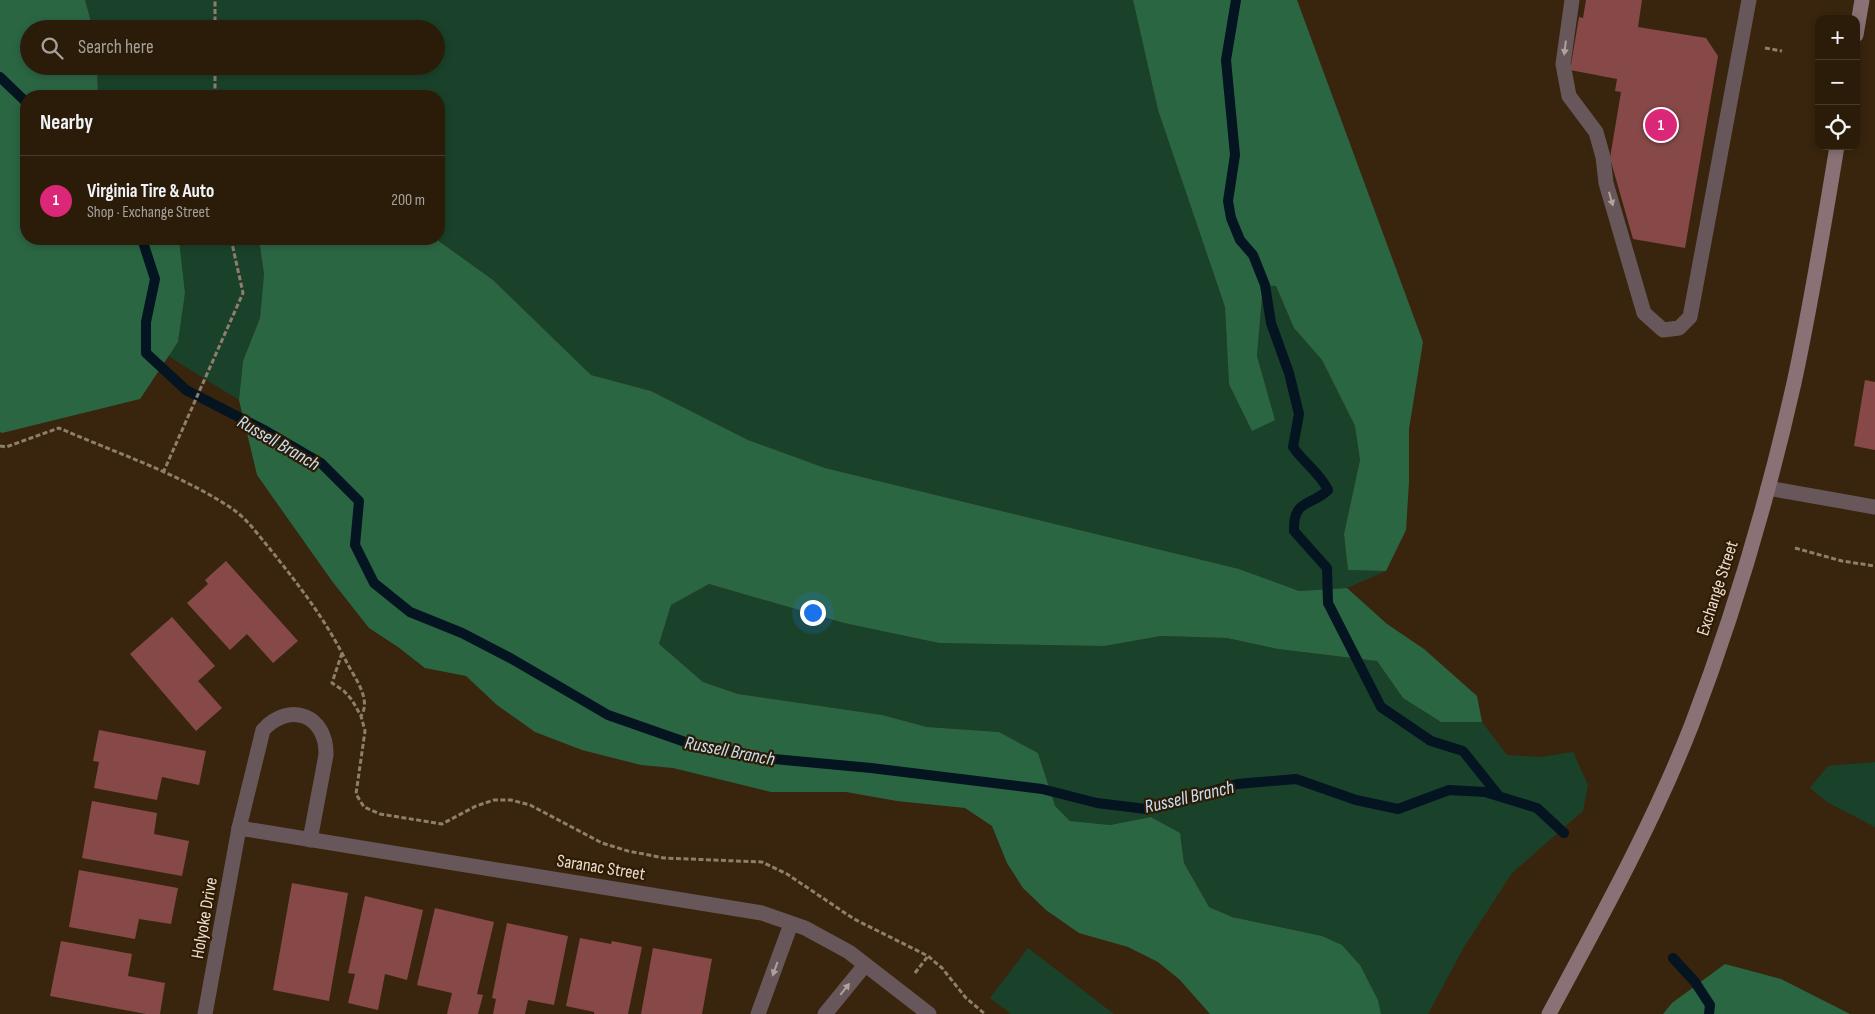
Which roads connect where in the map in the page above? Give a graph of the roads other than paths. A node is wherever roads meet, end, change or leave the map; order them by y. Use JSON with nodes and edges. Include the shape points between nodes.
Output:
{"nodes":[{"id":1,"x":1572,"y":0,"type":"edge"},
{"id":2,"x":1749,"y":0,"type":"edge"},
{"id":3,"x":1862,"y":0,"type":"edge"},
{"id":4,"x":1859,"y":15,"type":"edge"},
{"id":5,"x":1836,"y":150,"type":"edge"},
{"id":6,"x":1768,"y":488,"type":"junction"},
{"id":7,"x":1875,"y":507,"type":"edge"},
{"id":8,"x":239,"y":828,"type":"junction"},
{"id":9,"x":310,"y":840,"type":"junction"},
{"id":10,"x":791,"y":924,"type":"junction"},
{"id":11,"x":865,"y":965,"type":"junction"},
{"id":12,"x":205,"y":1014,"type":"edge"},
{"id":13,"x":758,"y":1014,"type":"edge"},
{"id":14,"x":826,"y":1014,"type":"edge"},
{"id":15,"x":929,"y":1014,"type":"edge"},
{"id":16,"x":1549,"y":1014,"type":"edge"}],
"edges":[{"from":1,"to":2,"type":"street","one_way":true,"via":[[1563,64],[1569,96],[1596,132],[1606,183],[1644,313],[1663,330],[1679,328],[1690,317]]},
{"from":3,"to":4,"type":"street"},
{"from":5,"to":6,"type":"street","name":"Exchange Street","via":[[1810,308]]},
{"from":6,"to":7,"type":"street"},
{"from":6,"to":16,"type":"street","name":"Exchange Street","via":[[1692,724],[1622,880]]},
{"from":8,"to":9,"type":"street","name":"Saranac Street"},
{"from":8,"to":9,"type":"street","name":"Holyoke Drive","via":[[263,730],[272,720],[299,714],[311,719],[327,741]]},
{"from":8,"to":12,"type":"street","name":"Holyoke Drive"},
{"from":9,"to":10,"type":"street","name":"Saranac Street","via":[[762,913]]},
{"from":10,"to":11,"type":"street","name":"Saranac Street","via":[[849,952]]},
{"from":10,"to":13,"type":"street","one_way":true},
{"from":14,"to":11,"type":"street","one_way":true},
{"from":11,"to":15,"type":"street","name":"Saranac Street"}]}
